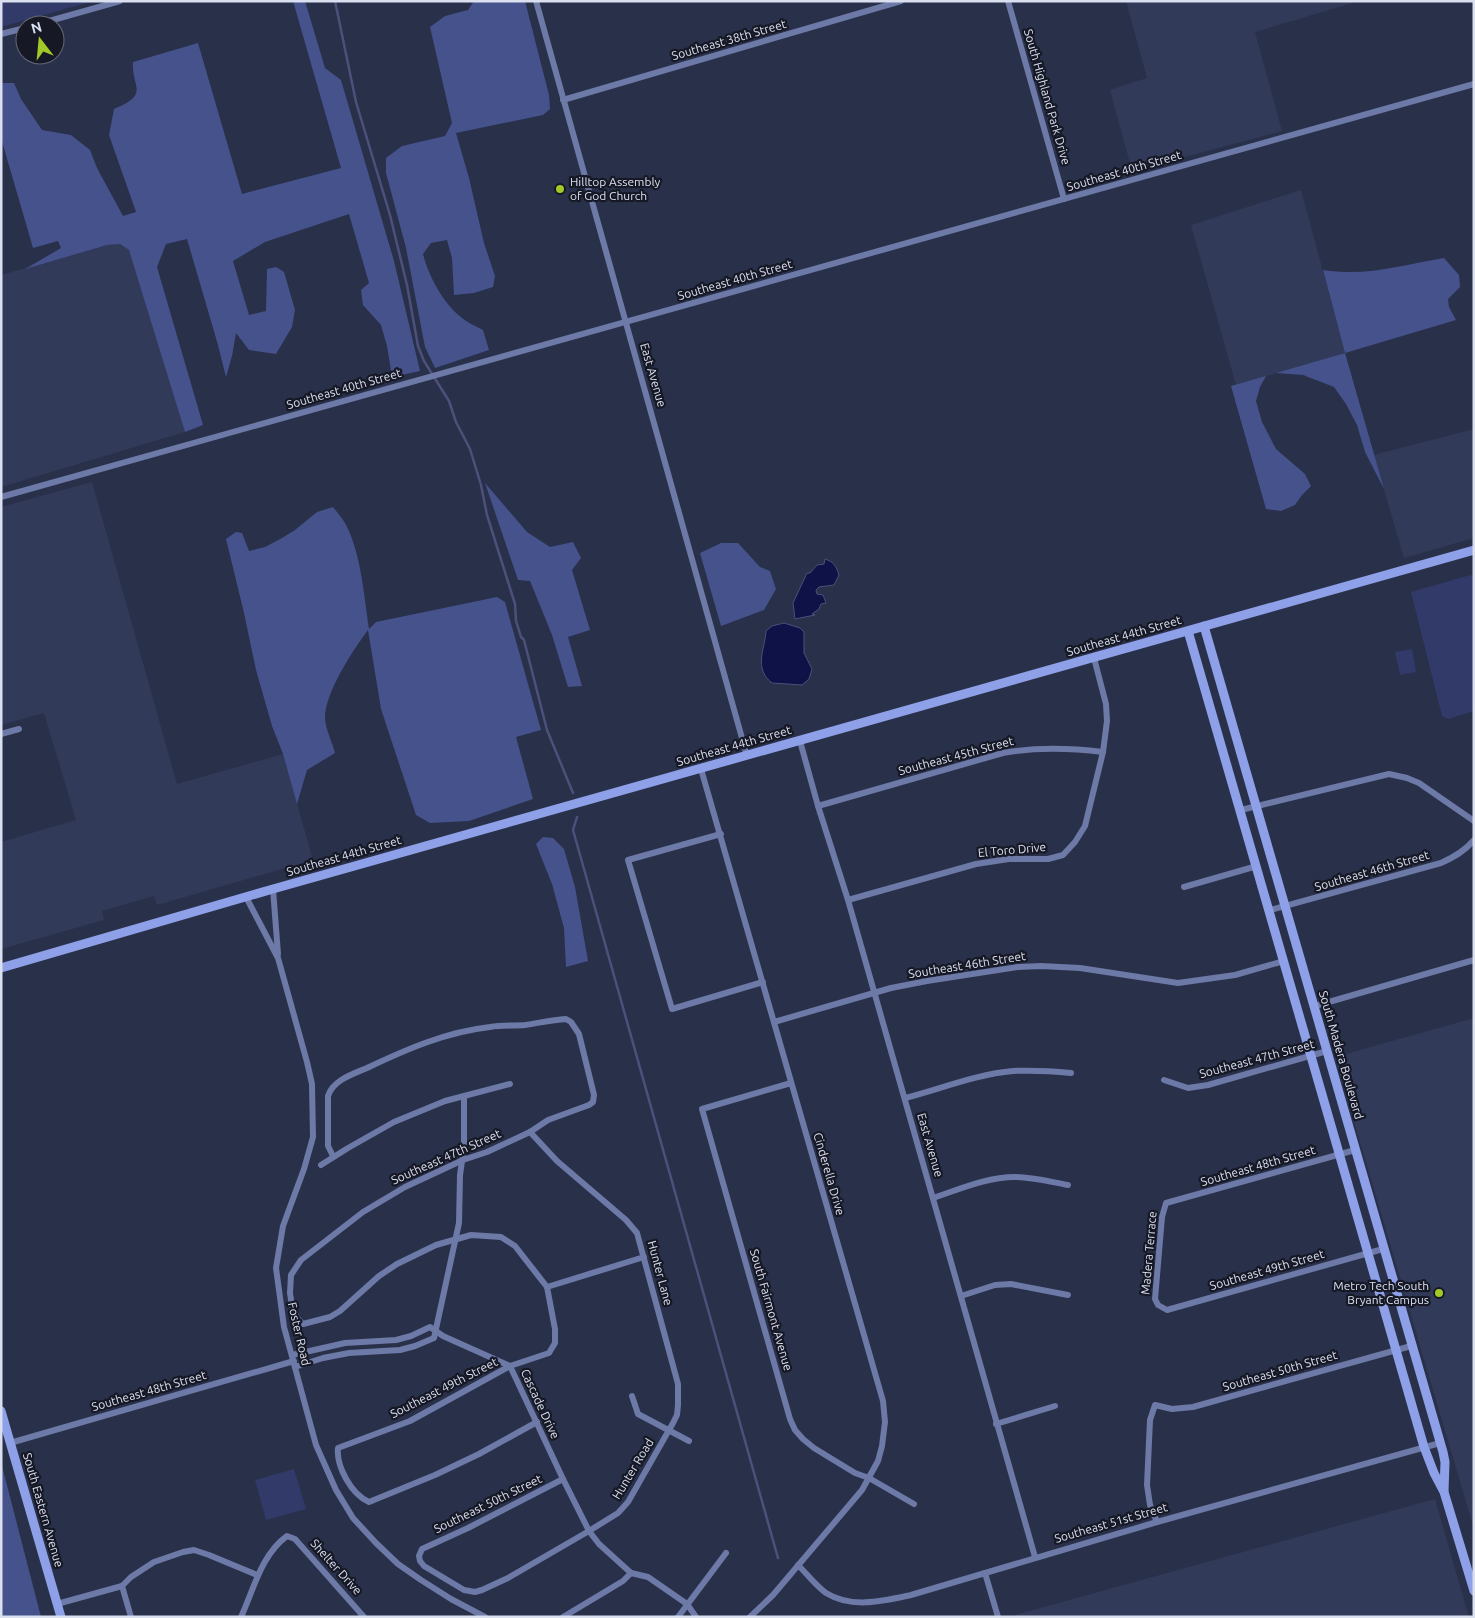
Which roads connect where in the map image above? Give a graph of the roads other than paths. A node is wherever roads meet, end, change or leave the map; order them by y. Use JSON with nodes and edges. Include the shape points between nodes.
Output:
{"nodes":[{"id":1,"x":120,"y":1,"type":"edge"},
{"id":2,"x":536,"y":1,"type":"edge"},
{"id":3,"x":901,"y":1,"type":"edge"},
{"id":4,"x":1008,"y":1,"type":"edge"},
{"id":5,"x":65,"y":17,"type":"edge"},
{"id":6,"x":15,"y":30,"type":"edge"},
{"id":7,"x":1,"y":34,"type":"edge"},
{"id":8,"x":1474,"y":84,"type":"edge"},
{"id":9,"x":564,"y":100,"type":"junction"},
{"id":10,"x":1064,"y":200,"type":"junction"},
{"id":11,"x":626,"y":322,"type":"junction"},
{"id":12,"x":1,"y":498,"type":"edge"},
{"id":13,"x":1474,"y":550,"type":"edge"},
{"id":14,"x":1204,"y":626,"type":"junction"},
{"id":15,"x":1188,"y":631,"type":"junction"},
{"id":16,"x":1094,"y":658,"type":"junction"},
{"id":17,"x":19,"y":729,"type":"dead end"},
{"id":18,"x":1,"y":734,"type":"edge"},
{"id":19,"x":800,"y":741,"type":"junction"},
{"id":20,"x":1103,"y":752,"type":"junction"},
{"id":21,"x":747,"y":756,"type":"junction"},
{"id":22,"x":701,"y":769,"type":"junction"},
{"id":23,"x":818,"y":806,"type":"junction"},
{"id":24,"x":1257,"y":807,"type":"junction"},
{"id":25,"x":1241,"y":810,"type":"junction"},
{"id":26,"x":1474,"y":822,"type":"edge"},
{"id":27,"x":720,"y":834,"type":"junction"},
{"id":28,"x":1474,"y":840,"type":"edge"},
{"id":29,"x":1257,"y":866,"type":"junction"},
{"id":30,"x":1184,"y":887,"type":"dead end"},
{"id":31,"x":273,"y":889,"type":"junction"},
{"id":32,"x":246,"y":897,"type":"junction"},
{"id":33,"x":848,"y":900,"type":"junction"},
{"id":34,"x":1285,"y":906,"type":"junction"},
{"id":35,"x":1270,"y":910,"type":"junction"},
{"id":36,"x":278,"y":958,"type":"junction"},
{"id":37,"x":1474,"y":960,"type":"edge"},
{"id":38,"x":1284,"y":961,"type":"junction"},
{"id":39,"x":1,"y":968,"type":"edge"},
{"id":40,"x":763,"y":982,"type":"junction"},
{"id":41,"x":874,"y":993,"type":"junction"},
{"id":42,"x":1315,"y":1006,"type":"junction"},
{"id":43,"x":774,"y":1022,"type":"junction"},
{"id":44,"x":1327,"y":1051,"type":"junction"},
{"id":45,"x":1311,"y":1056,"type":"junction"},
{"id":46,"x":1070,"y":1073,"type":"dead end"},
{"id":47,"x":1164,"y":1080,"type":"dead end"},
{"id":48,"x":791,"y":1083,"type":"junction"},
{"id":49,"x":510,"y":1084,"type":"dead end"},
{"id":50,"x":464,"y":1096,"type":"junction"},
{"id":51,"x":904,"y":1098,"type":"junction"},
{"id":52,"x":530,"y":1132,"type":"junction"},
{"id":53,"x":1355,"y":1150,"type":"junction"},
{"id":54,"x":1340,"y":1154,"type":"junction"},
{"id":55,"x":333,"y":1156,"type":"junction"},
{"id":56,"x":462,"y":1160,"type":"junction"},
{"id":57,"x":321,"y":1165,"type":"dead end"},
{"id":58,"x":1068,"y":1185,"type":"dead end"},
{"id":59,"x":933,"y":1198,"type":"junction"},
{"id":60,"x":1166,"y":1203,"type":"joint"},
{"id":61,"x":454,"y":1239,"type":"junction"},
{"id":62,"x":1383,"y":1249,"type":"junction"},
{"id":63,"x":1368,"y":1253,"type":"junction"},
{"id":64,"x":644,"y":1257,"type":"junction"},
{"id":65,"x":547,"y":1287,"type":"junction"},
{"id":66,"x":1068,"y":1295,"type":"dead end"},
{"id":67,"x":961,"y":1296,"type":"junction"},
{"id":68,"x":1158,"y":1305,"type":"joint"},
{"id":69,"x":437,"y":1331,"type":"junction"},
{"id":70,"x":1411,"y":1346,"type":"junction"},
{"id":71,"x":1396,"y":1350,"type":"junction"},
{"id":72,"x":294,"y":1361,"type":"junction"},
{"id":73,"x":510,"y":1366,"type":"junction"},
{"id":74,"x":632,"y":1396,"type":"dead end"},
{"id":75,"x":1055,"y":1406,"type":"dead end"},
{"id":76,"x":1,"y":1411,"type":"edge"},
{"id":77,"x":537,"y":1422,"type":"junction"},
{"id":78,"x":996,"y":1424,"type":"junction"},
{"id":79,"x":668,"y":1432,"type":"junction"},
{"id":80,"x":689,"y":1441,"type":"dead end"},
{"id":81,"x":10,"y":1443,"type":"junction"},
{"id":82,"x":1440,"y":1443,"type":"junction"},
{"id":83,"x":1424,"y":1447,"type":"junction"},
{"id":84,"x":869,"y":1478,"type":"junction"},
{"id":85,"x":563,"y":1480,"type":"junction"},
{"id":86,"x":1444,"y":1492,"type":"junction"},
{"id":87,"x":914,"y":1504,"type":"dead end"},
{"id":88,"x":1157,"y":1522,"type":"junction"},
{"id":89,"x":590,"y":1531,"type":"junction"},
{"id":90,"x":422,"y":1549,"type":"joint"},
{"id":91,"x":726,"y":1553,"type":"dead end"},
{"id":92,"x":1035,"y":1557,"type":"junction"},
{"id":93,"x":798,"y":1565,"type":"junction"},
{"id":94,"x":631,"y":1573,"type":"junction"},
{"id":95,"x":985,"y":1573,"type":"junction"},
{"id":96,"x":257,"y":1575,"type":"junction"},
{"id":97,"x":122,"y":1586,"type":"junction"},
{"id":98,"x":1474,"y":1591,"type":"edge"},
{"id":99,"x":57,"y":1604,"type":"junction"},
{"id":100,"x":687,"y":1604,"type":"junction"},
{"id":101,"x":473,"y":1614,"type":"edge"},
{"id":102,"x":61,"y":1617,"type":"edge"},
{"id":103,"x":132,"y":1617,"type":"edge"},
{"id":104,"x":241,"y":1617,"type":"edge"},
{"id":105,"x":364,"y":1617,"type":"edge"},
{"id":106,"x":485,"y":1617,"type":"edge"},
{"id":107,"x":563,"y":1617,"type":"edge"},
{"id":108,"x":678,"y":1617,"type":"edge"},
{"id":109,"x":696,"y":1617,"type":"edge"},
{"id":110,"x":750,"y":1617,"type":"edge"},
{"id":111,"x":998,"y":1617,"type":"edge"}],
"edges":[{"from":1,"to":5,"type":"street"},
{"from":2,"to":9,"type":"street","name":"East Avenue"},
{"from":3,"to":9,"type":"street","name":"Southeast 38th Street"},
{"from":4,"to":10,"type":"street","name":"South Highland Park Drive"},
{"from":6,"to":7,"type":"street"},
{"from":8,"to":10,"type":"street","name":"Southeast 40th Street"},
{"from":9,"to":11,"type":"street","name":"East Avenue"},
{"from":10,"to":11,"type":"street","name":"Southeast 40th Street"},
{"from":11,"to":12,"type":"street","name":"Southeast 40th Street"},
{"from":11,"to":21,"type":"street","name":"East Avenue"},
{"from":13,"to":14,"type":"street","name":"Southeast 44th Street"},
{"from":14,"to":15,"type":"street","name":"Southeast 44th Street"},
{"from":14,"to":24,"type":"street","name":"South Madera Boulevard"},
{"from":15,"to":16,"type":"street","name":"Southeast 44th Street"},
{"from":15,"to":25,"type":"street","name":"South Madera Boulevard"},
{"from":16,"to":19,"type":"street","name":"Southeast 44th Street"},
{"from":16,"to":20,"type":"street","name":"El Toro Drive","via":[[1106,704]]},
{"from":17,"to":18,"type":"street"},
{"from":19,"to":21,"type":"street","name":"Southeast 44th Street"},
{"from":19,"to":23,"type":"street","name":"East Avenue"},
{"from":20,"to":23,"type":"street","name":"Southeast 45th Street","via":[[1061,748],[1002,753]]},
{"from":20,"to":33,"type":"street","name":"El Toro Drive","via":[[1085,826],[1063,855],[976,864]]},
{"from":21,"to":22,"type":"street","name":"Southeast 44th Street"},
{"from":22,"to":27,"type":"street","name":"Cinderella Drive"},
{"from":22,"to":31,"type":"street","name":"Southeast 44th Street"},
{"from":23,"to":33,"type":"street","name":"East Avenue"},
{"from":24,"to":25,"type":"street"},
{"from":24,"to":26,"type":"street","via":[[1389,774],[1419,783]]},
{"from":24,"to":34,"type":"street","name":"South Madera Boulevard"},
{"from":25,"to":29,"type":"street","name":"South Madera Boulevard"},
{"from":27,"to":40,"type":"street","name":"Cinderella Drive"},
{"from":27,"to":40,"type":"street","via":[[628,860],[672,1009]]},
{"from":28,"to":34,"type":"street","name":"Southeast 46th Street","via":[[1441,863]]},
{"from":29,"to":30,"type":"street"},
{"from":29,"to":35,"type":"street","name":"South Madera Boulevard"},
{"from":31,"to":32,"type":"street","name":"Southeast 44th Street"},
{"from":31,"to":36,"type":"street","name":"Foster Road"},
{"from":32,"to":36,"type":"street","name":"Foster Road"},
{"from":32,"to":39,"type":"street","name":"Southeast 44th Street"},
{"from":33,"to":41,"type":"street","name":"East Avenue"},
{"from":34,"to":35,"type":"street","name":"Southeast 46th Street"},
{"from":34,"to":42,"type":"street","name":"South Madera Boulevard"},
{"from":35,"to":38,"type":"street","name":"South Madera Boulevard"},
{"from":36,"to":72,"type":"street","name":"Foster Road","via":[[312,1084],[312,1137],[283,1226],[276,1268],[284,1327]]},
{"from":37,"to":42,"type":"street"},
{"from":38,"to":41,"type":"street","name":"Southeast 46th Street","via":[[1235,975],[1178,983],[1080,968],[1018,967]]},
{"from":38,"to":45,"type":"street","name":"South Madera Boulevard"},
{"from":40,"to":43,"type":"street","name":"Cinderella Drive"},
{"from":41,"to":43,"type":"street","name":"Southeast 46th Street"},
{"from":41,"to":51,"type":"street","name":"East Avenue"},
{"from":42,"to":44,"type":"street","name":"South Madera Boulevard"},
{"from":43,"to":48,"type":"street","name":"Cinderella Drive"},
{"from":44,"to":45,"type":"street","name":"Southeast 47th Street"},
{"from":44,"to":53,"type":"street","name":"South Madera Boulevard"},
{"from":45,"to":47,"type":"street","name":"Southeast 47th Street","via":[[1208,1085],[1188,1088]]},
{"from":45,"to":54,"type":"street","name":"South Madera Boulevard"},
{"from":46,"to":51,"type":"street","via":[[1011,1071]]},
{"from":48,"to":84,"type":"street","name":"Cinderella Drive","via":[[883,1401],[882,1446]]},
{"from":48,"to":84,"type":"street","name":"South Fairmont Avenue","via":[[702,1109],[795,1430],[814,1448]]},
{"from":49,"to":50,"type":"street"},
{"from":50,"to":55,"type":"street","via":[[394,1122]]},
{"from":50,"to":56,"type":"street"},
{"from":51,"to":59,"type":"street","name":"East Avenue"},
{"from":52,"to":55,"type":"street","name":"Southeast 47th Street","via":[[548,1120],[584,1108],[592,1102],[594,1095],[579,1034],[566,1019],[454,1033],[413,1047],[339,1082],[328,1096],[328,1146]]},
{"from":52,"to":56,"type":"street","name":"Southeast 47th Street"},
{"from":52,"to":64,"type":"street","name":"Hunter Lane","via":[[557,1161],[632,1226]]},
{"from":53,"to":54,"type":"street","name":"Southeast 48th Street"},
{"from":53,"to":62,"type":"street","name":"South Madera Boulevard"},
{"from":54,"to":60,"type":"street","name":"Southeast 48th Street"},
{"from":54,"to":63,"type":"street","name":"South Madera Boulevard"},
{"from":55,"to":57,"type":"street"},
{"from":56,"to":61,"type":"street","via":[[459,1222]]},
{"from":56,"to":61,"type":"street","name":"Southeast 47th Street","via":[[384,1198],[302,1260],[291,1275],[290,1294],[297,1318],[303,1324],[330,1317],[397,1264]]},
{"from":58,"to":59,"type":"street","via":[[1016,1177],[999,1178]]},
{"from":59,"to":67,"type":"street","name":"East Avenue"},
{"from":60,"to":68,"type":"street","name":"Madera Terrace","via":[[1155,1286]]},
{"from":61,"to":65,"type":"street","via":[[471,1235],[502,1237],[515,1246]]},
{"from":61,"to":69,"type":"street"},
{"from":62,"to":63,"type":"street","name":"Southeast 49th Street"},
{"from":62,"to":70,"type":"street","name":"South Madera Boulevard"},
{"from":63,"to":68,"type":"street","name":"Southeast 49th Street","via":[[1167,1310]]},
{"from":63,"to":71,"type":"street","name":"South Madera Boulevard"},
{"from":64,"to":65,"type":"street"},
{"from":64,"to":79,"type":"street","name":"Hunter Lane","via":[[678,1384],[677,1415]]},
{"from":65,"to":73,"type":"street","via":[[555,1343],[549,1353]]},
{"from":66,"to":67,"type":"street","via":[[1011,1284],[995,1285]]},
{"from":67,"to":78,"type":"street","name":"East Avenue"},
{"from":69,"to":72,"type":"street","name":"Southeast 48th Street","via":[[430,1327],[396,1340],[345,1343]]},
{"from":69,"to":72,"type":"street","name":"Southeast 48th Street","via":[[434,1338],[400,1350]]},
{"from":69,"to":73,"type":"street","name":"Cascade Drive"},
{"from":70,"to":71,"type":"street","name":"Southeast 50th Street"},
{"from":70,"to":82,"type":"street","name":"South Madera Boulevard"},
{"from":71,"to":83,"type":"street","name":"South Madera Boulevard"},
{"from":71,"to":88,"type":"street","name":"Southeast 50th Street","via":[[1193,1407],[1172,1409],[1155,1404],[1150,1420],[1147,1484]]},
{"from":72,"to":81,"type":"street","name":"Southeast 48th Street"},
{"from":72,"to":101,"type":"street","name":"Foster Road","via":[[316,1445],[336,1490],[353,1518],[398,1564]]},
{"from":73,"to":77,"type":"street","name":"Cascade Drive"},
{"from":73,"to":77,"type":"street","name":"Southeast 49th Street","via":[[410,1420],[338,1448],[337,1457],[353,1491],[368,1502],[435,1475]]},
{"from":74,"to":79,"type":"street","via":[[638,1414]]},
{"from":75,"to":78,"type":"street"},
{"from":76,"to":81,"type":"street","name":"South Eastern Avenue"},
{"from":77,"to":85,"type":"street","name":"Cascade Drive"},
{"from":78,"to":92,"type":"street","name":"East Avenue"},
{"from":79,"to":80,"type":"street"},
{"from":79,"to":89,"type":"street","name":"Hunter Road","via":[[624,1508]]},
{"from":81,"to":99,"type":"street","name":"South Eastern Avenue"},
{"from":82,"to":83,"type":"street","name":"Southeast 51st Street"},
{"from":82,"to":86,"type":"street","name":"South Madera Boulevard","via":[[1445,1462]]},
{"from":83,"to":86,"type":"street","name":"South Madera Boulevard"},
{"from":83,"to":88,"type":"street","name":"Southeast 51st Street"},
{"from":84,"to":87,"type":"street","name":"South Fairmont Avenue"},
{"from":84,"to":93,"type":"street","name":"Cinderella Drive"},
{"from":85,"to":89,"type":"street","name":"Cascade Drive"},
{"from":85,"to":90,"type":"street","name":"Southeast 50th Street"},
{"from":86,"to":98,"type":"street","name":"South Madera Boulevard"},
{"from":88,"to":92,"type":"street","name":"Southeast 51st Street"},
{"from":89,"to":90,"type":"street","name":"Hunter Road","via":[[508,1578],[475,1592],[464,1590],[424,1566],[420,1561]]},
{"from":89,"to":94,"type":"street","name":"Cascade Drive","via":[[599,1544]]},
{"from":91,"to":100,"type":"street"},
{"from":92,"to":95,"type":"street","name":"Southeast 51st Street"},
{"from":93,"to":95,"type":"street","name":"Southeast 51st Street","via":[[826,1593],[859,1603],[911,1595]]},
{"from":93,"to":110,"type":"street","name":"Cinderella Drive"},
{"from":94,"to":100,"type":"street","name":"Cascade Drive","via":[[648,1577]]},
{"from":94,"to":107,"type":"street"},
{"from":95,"to":111,"type":"street"},
{"from":96,"to":97,"type":"street","via":[[194,1550],[154,1562]]},
{"from":96,"to":104,"type":"street"},
{"from":96,"to":105,"type":"street","name":"Shelter Drive","via":[[280,1541],[287,1536],[295,1538]]},
{"from":97,"to":99,"type":"street"},
{"from":97,"to":103,"type":"street"},
{"from":99,"to":102,"type":"street","name":"South Eastern Avenue"},
{"from":100,"to":108,"type":"street"},
{"from":100,"to":109,"type":"street","name":"Cascade Drive"},
{"from":101,"to":106,"type":"street","name":"Foster Road"}]}
